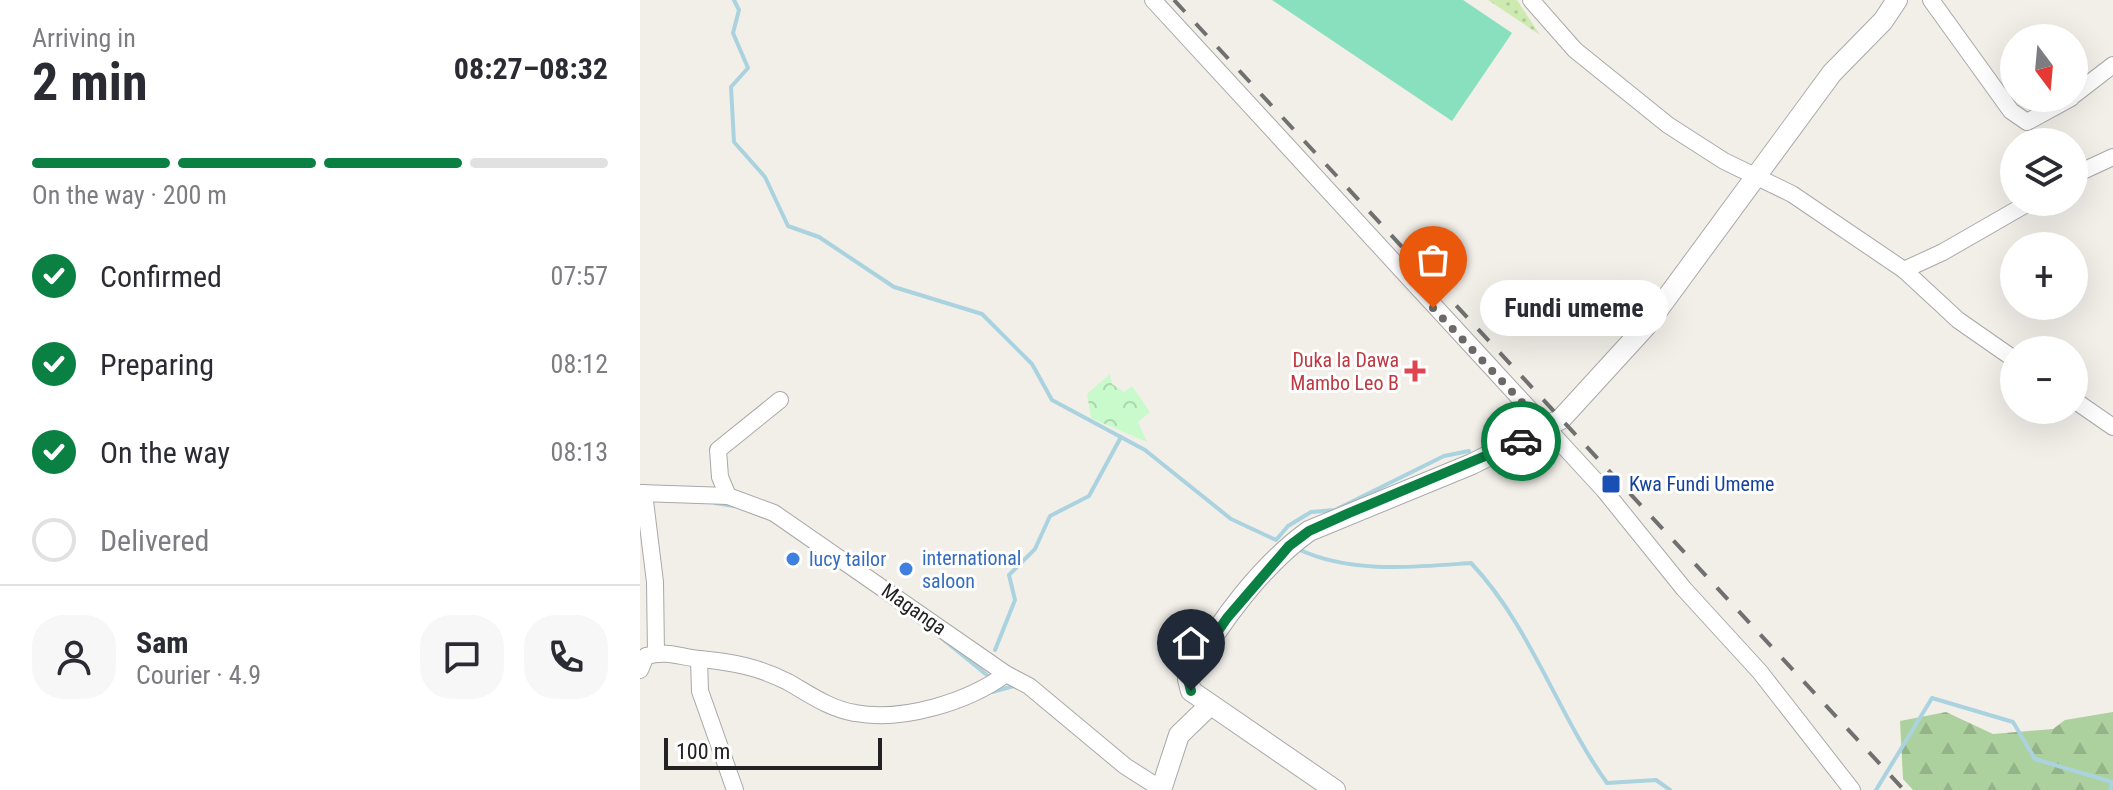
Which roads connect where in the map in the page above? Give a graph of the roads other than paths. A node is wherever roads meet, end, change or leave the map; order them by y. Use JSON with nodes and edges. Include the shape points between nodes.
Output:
{"nodes":[{"id":1,"x":1153,"y":0,"type":"edge"},
{"id":2,"x":1531,"y":0,"type":"edge"},
{"id":3,"x":1897,"y":0,"type":"edge"},
{"id":4,"x":1931,"y":0,"type":"edge"},
{"id":5,"x":2113,"y":65,"type":"edge"},
{"id":6,"x":2088,"y":85,"type":"edge"},
{"id":7,"x":2000,"y":96,"type":"edge"},
{"id":8,"x":2012,"y":112,"type":"edge"},
{"id":9,"x":2050,"y":112,"type":"edge"},
{"id":10,"x":2113,"y":157,"type":"edge"},
{"id":11,"x":2088,"y":169,"type":"edge"},
{"id":12,"x":1755,"y":174,"type":"junction"},
{"id":13,"x":2006,"y":216,"type":"edge"},
{"id":14,"x":1904,"y":270,"type":"junction"},
{"id":15,"x":2000,"y":349,"type":"edge"},
{"id":16,"x":780,"y":400,"type":"dead end"},
{"id":17,"x":2088,"y":410,"type":"edge"},
{"id":18,"x":2113,"y":427,"type":"edge"},
{"id":19,"x":1547,"y":429,"type":"junction"},
{"id":20,"x":642,"y":493,"type":"edge"},
{"id":21,"x":728,"y":496,"type":"junction"},
{"id":22,"x":656,"y":653,"type":"junction"},
{"id":23,"x":699,"y":659,"type":"junction"},
{"id":24,"x":640,"y":670,"type":"edge"},
{"id":25,"x":1006,"y":674,"type":"junction"},
{"id":26,"x":1209,"y":706,"type":"junction"},
{"id":27,"x":1833,"y":764,"type":"junction"},
{"id":28,"x":735,"y":790,"type":"edge"},
{"id":29,"x":1161,"y":790,"type":"edge"},
{"id":30,"x":1335,"y":790,"type":"edge"},
{"id":31,"x":1835,"y":790,"type":"edge"},
{"id":32,"x":1852,"y":790,"type":"edge"}],
"edges":[{"from":1,"to":19,"type":"street"},
{"from":2,"to":12,"type":"street","via":[[1613,83],[1706,150]]},
{"from":3,"to":12,"type":"street","via":[[1832,73]]},
{"from":4,"to":7,"type":"street"},
{"from":5,"to":6,"type":"street"},
{"from":8,"to":9,"type":"street","via":[[2027,122]]},
{"from":10,"to":11,"type":"street"},
{"from":12,"to":14,"type":"street"},
{"from":12,"to":19,"type":"street","via":[[1646,326],[1594,388]]},
{"from":13,"to":14,"type":"street"},
{"from":14,"to":15,"type":"street","via":[[1958,320]]},
{"from":16,"to":21,"type":"street","via":[[718,450]]},
{"from":17,"to":18,"type":"street"},
{"from":19,"to":26,"type":"street","via":[[1309,531],[1289,546],[1227,618],[1192,671],[1191,691]]},
{"from":19,"to":27,"type":"street","via":[[1760,672]]},
{"from":20,"to":21,"type":"street","name":"Maganga"},
{"from":20,"to":22,"type":"street","via":[[655,582]]},
{"from":21,"to":25,"type":"street","name":"Maganga","via":[[774,513]]},
{"from":22,"to":23,"type":"street"},
{"from":22,"to":24,"type":"street","via":[[646,656]]},
{"from":23,"to":25,"type":"street","via":[[757,668],[829,705],[877,715],[963,699]]},
{"from":23,"to":28,"type":"street","via":[[700,691]]},
{"from":25,"to":29,"type":"street","name":"Maganga","via":[[1029,686]]},
{"from":26,"to":29,"type":"street","via":[[1179,735]]},
{"from":26,"to":30,"type":"street"},
{"from":27,"to":31,"type":"street"},
{"from":27,"to":32,"type":"street"}]}
